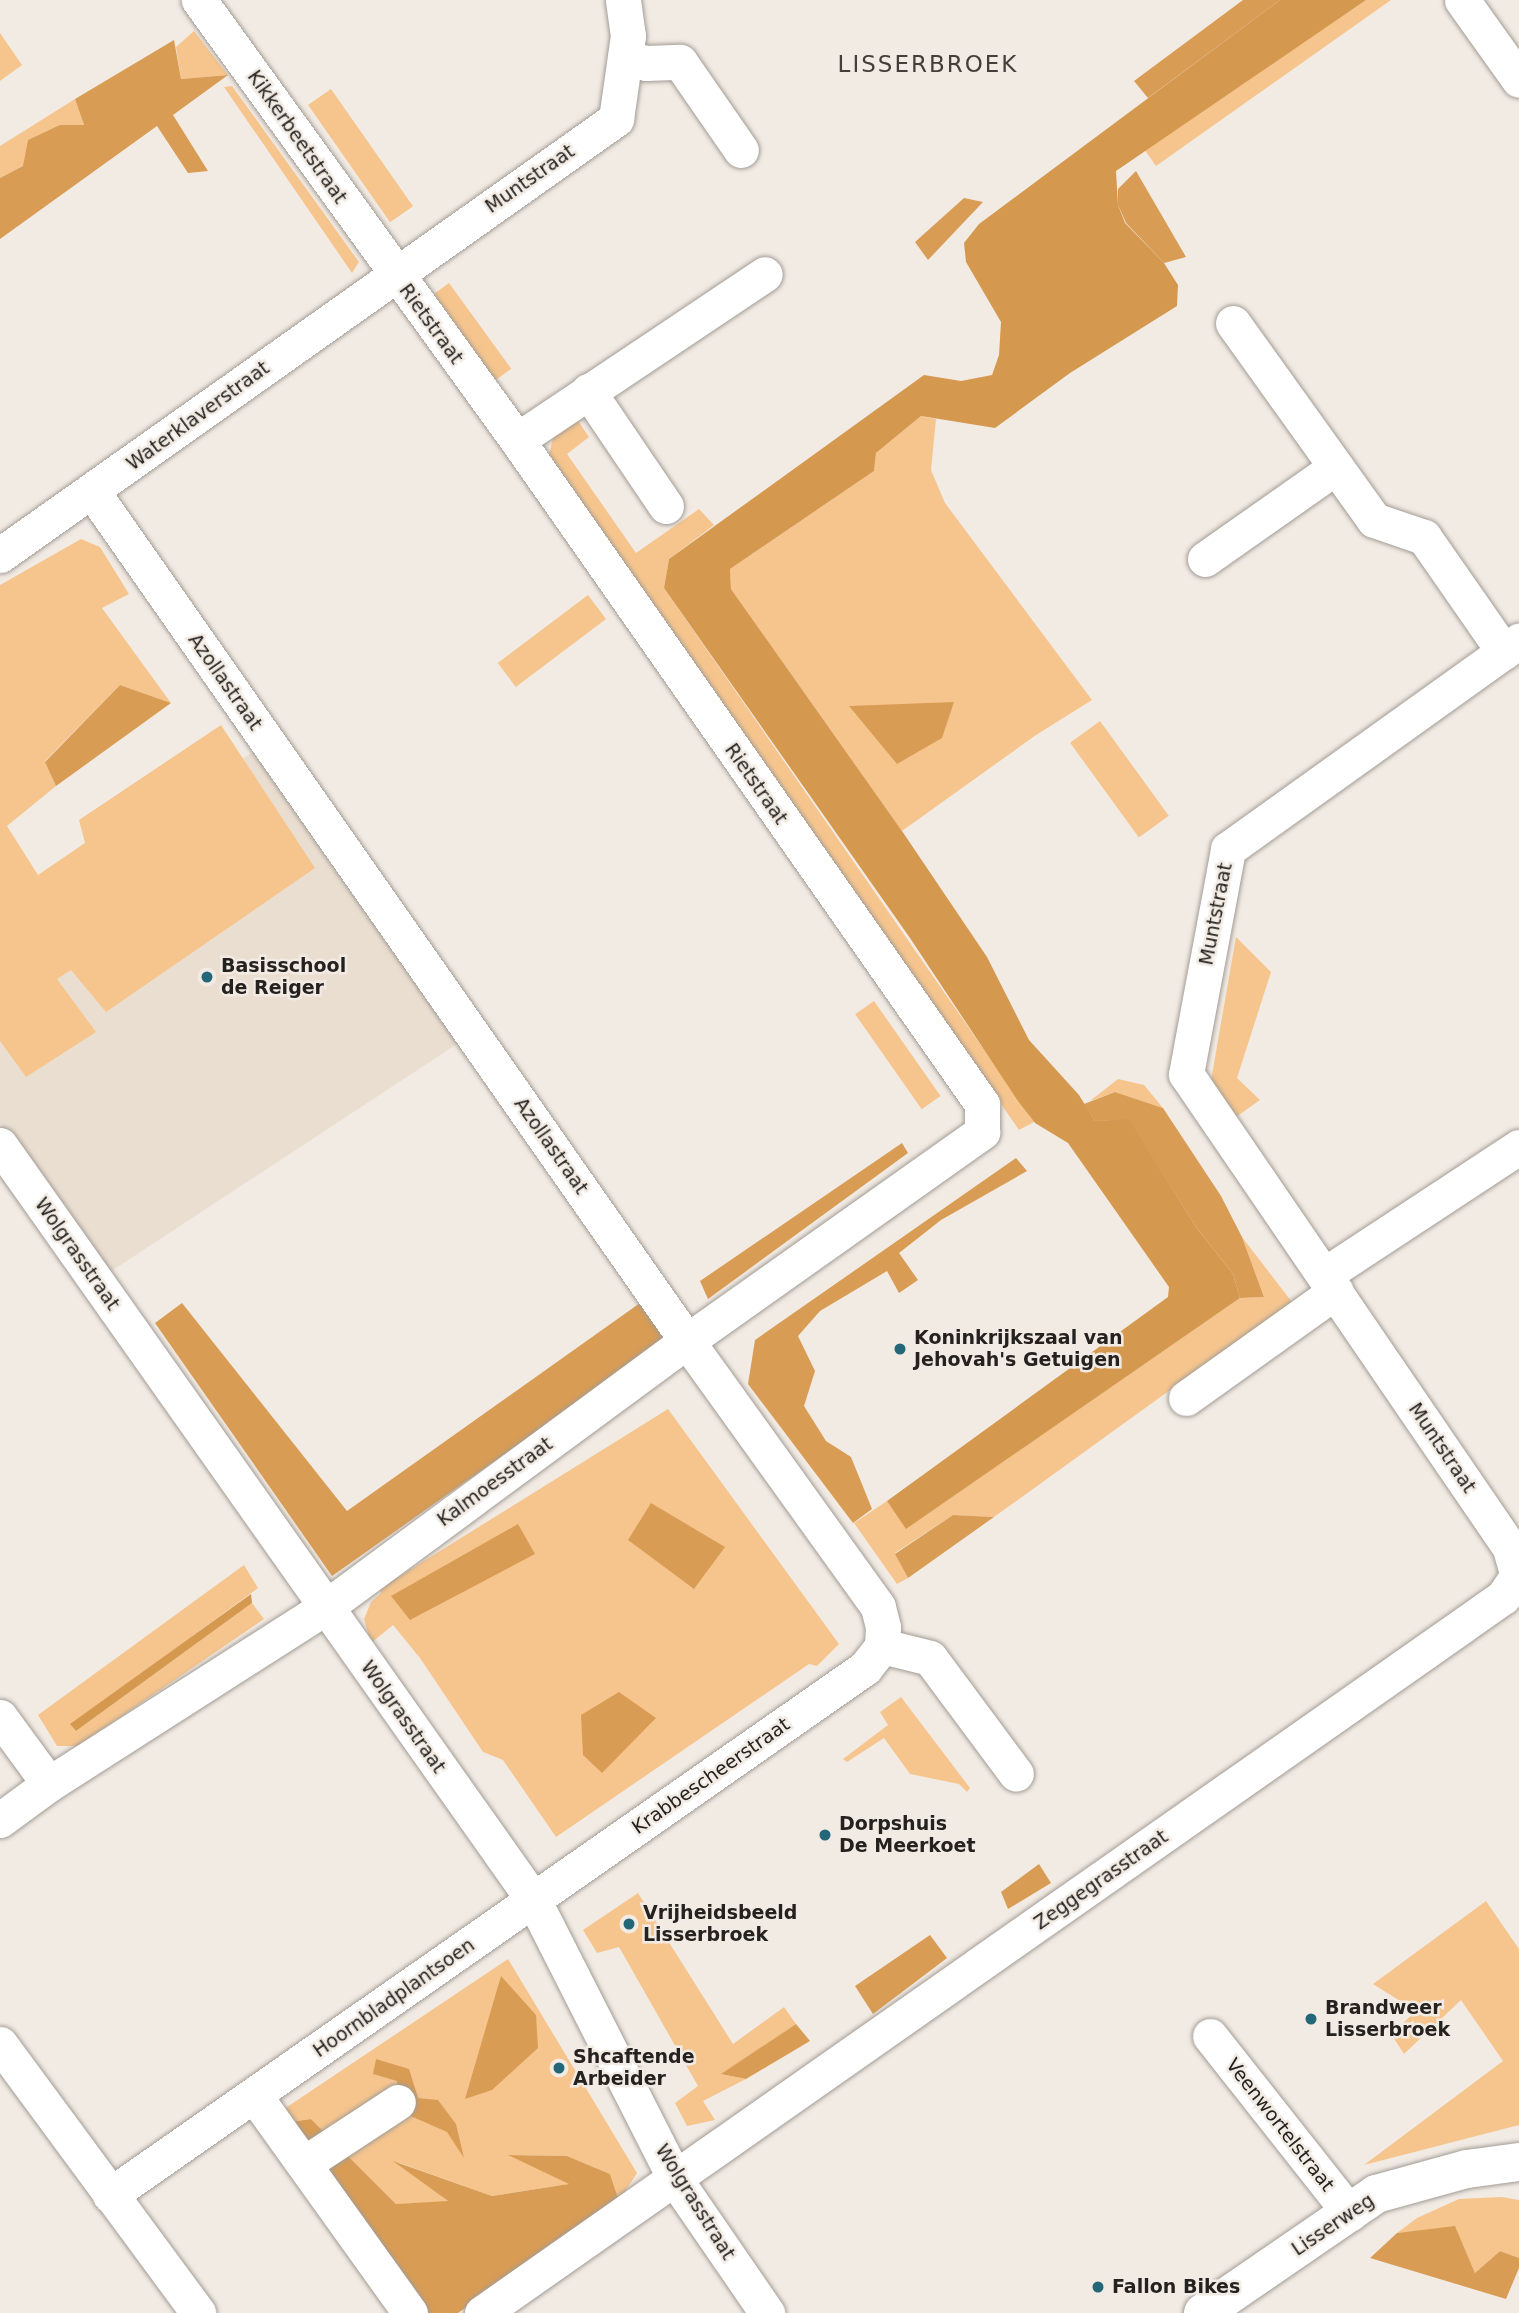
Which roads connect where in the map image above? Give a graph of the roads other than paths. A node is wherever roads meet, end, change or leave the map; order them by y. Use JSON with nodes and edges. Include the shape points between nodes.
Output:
{"nodes":[{"id":1,"x":199,"y":0,"type":"edge"},
{"id":2,"x":623,"y":0,"type":"edge"},
{"id":3,"x":1462,"y":0,"type":"edge"},
{"id":4,"x":625,"y":58,"type":"junction"},
{"id":5,"x":1519,"y":79,"type":"edge"},
{"id":6,"x":741,"y":150,"type":"dead end"},
{"id":7,"x":765,"y":274,"type":"dead end"},
{"id":8,"x":395,"y":275,"type":"junction"},
{"id":9,"x":1233,"y":323,"type":"dead end"},
{"id":10,"x":588,"y":391,"type":"junction"},
{"id":11,"x":517,"y":440,"type":"junction"},
{"id":12,"x":1336,"y":467,"type":"junction"},
{"id":13,"x":92,"y":491,"type":"junction"},
{"id":14,"x":666,"y":506,"type":"dead end"},
{"id":15,"x":0,"y":555,"type":"edge"},
{"id":16,"x":1205,"y":559,"type":"dead end"},
{"id":17,"x":1512,"y":646,"type":"edge"},
{"id":18,"x":982,"y":1132,"type":"joint"},
{"id":19,"x":0,"y":1145,"type":"edge"},
{"id":20,"x":1519,"y":1147,"type":"edge"},
{"id":21,"x":1330,"y":1283,"type":"junction"},
{"id":22,"x":687,"y":1341,"type":"junction"},
{"id":23,"x":1186,"y":1398,"type":"dead end"},
{"id":24,"x":1518,"y":1573,"type":"edge"},
{"id":25,"x":326,"y":1607,"type":"junction"},
{"id":26,"x":882,"y":1646,"type":"junction"},
{"id":27,"x":0,"y":1717,"type":"edge"},
{"id":28,"x":1016,"y":1773,"type":"dead end"},
{"id":29,"x":49,"y":1784,"type":"junction"},
{"id":30,"x":0,"y":1820,"type":"edge"},
{"id":31,"x":534,"y":1900,"type":"junction"},
{"id":32,"x":1210,"y":2036,"type":"dead end"},
{"id":33,"x":0,"y":2043,"type":"edge"},
{"id":34,"x":254,"y":2095,"type":"junction"},
{"id":35,"x":398,"y":2102,"type":"dead end"},
{"id":36,"x":1519,"y":2162,"type":"edge"},
{"id":37,"x":305,"y":2164,"type":"junction"},
{"id":38,"x":676,"y":2179,"type":"junction"},
{"id":39,"x":110,"y":2195,"type":"junction"},
{"id":40,"x":1350,"y":2213,"type":"junction"},
{"id":41,"x":198,"y":2313,"type":"edge"},
{"id":42,"x":410,"y":2313,"type":"edge"},
{"id":43,"x":482,"y":2313,"type":"edge"},
{"id":44,"x":767,"y":2313,"type":"edge"},
{"id":45,"x":1203,"y":2313,"type":"edge"}],
"edges":[{"from":1,"to":8,"type":"street","name":"Kikkerbeetstraat"},
{"from":2,"to":4,"type":"street","name":"Muntstraat","via":[[628,36]]},
{"from":3,"to":5,"type":"street"},
{"from":4,"to":6,"type":"street","via":[[680,62]]},
{"from":4,"to":8,"type":"street","name":"Muntstraat","via":[[616,119]]},
{"from":7,"to":10,"type":"street"},
{"from":8,"to":11,"type":"street","name":"Rietstraat"},
{"from":8,"to":13,"type":"street","name":"Waterklaverstraat"},
{"from":9,"to":12,"type":"street","name":"Muntstraat"},
{"from":10,"to":11,"type":"street"},
{"from":10,"to":14,"type":"street"},
{"from":11,"to":18,"type":"street","name":"Rietstraat","via":[[982,1104]]},
{"from":12,"to":16,"type":"street"},
{"from":12,"to":17,"type":"street","name":"Muntstraat","via":[[1374,520],[1424,537]]},
{"from":13,"to":15,"type":"street","name":"Waterklaverstraat"},
{"from":13,"to":22,"type":"street","name":"Azollastraat"},
{"from":17,"to":21,"type":"street","name":"Muntstraat","via":[[1228,849],[1186,1074]]},
{"from":18,"to":22,"type":"street","name":"Kalmoesstraat"},
{"from":19,"to":25,"type":"street","name":"Wolgrasstraat"},
{"from":20,"to":21,"type":"street"},
{"from":21,"to":23,"type":"street"},
{"from":21,"to":24,"type":"street","name":"Muntstraat","via":[[1510,1548]]},
{"from":22,"to":25,"type":"street","name":"Kalmoesstraat"},
{"from":22,"to":26,"type":"street","name":"Azollastraat","via":[[878,1607]]},
{"from":24,"to":38,"type":"street","name":"Zeggegrasstraat","via":[[1503,1597]]},
{"from":25,"to":29,"type":"street","name":"Kalmoesstraat"},
{"from":25,"to":31,"type":"street","name":"Wolgrasstraat"},
{"from":26,"to":28,"type":"street","via":[[930,1658]]},
{"from":26,"to":31,"type":"street","name":"Krabbescheerstraat","via":[[865,1668]]},
{"from":27,"to":29,"type":"street"},
{"from":29,"to":30,"type":"street","name":"Kalmoesstraat"},
{"from":31,"to":34,"type":"street","name":"Hoornbladplantsoen"},
{"from":31,"to":38,"type":"street","name":"Wolgrasstraat"},
{"from":32,"to":40,"type":"street","name":"Veenwortelstraat"},
{"from":33,"to":39,"type":"street"},
{"from":34,"to":37,"type":"street"},
{"from":34,"to":39,"type":"street","name":"Hoornbladplantsoen"},
{"from":35,"to":37,"type":"street"},
{"from":36,"to":40,"type":"street","name":"Lisserweg","via":[[1467,2169],[1376,2194]]},
{"from":37,"to":42,"type":"street"},
{"from":38,"to":43,"type":"street"},
{"from":38,"to":44,"type":"street","name":"Wolgrasstraat"},
{"from":39,"to":41,"type":"street"},
{"from":40,"to":45,"type":"street","name":"Lisserweg"}]}
